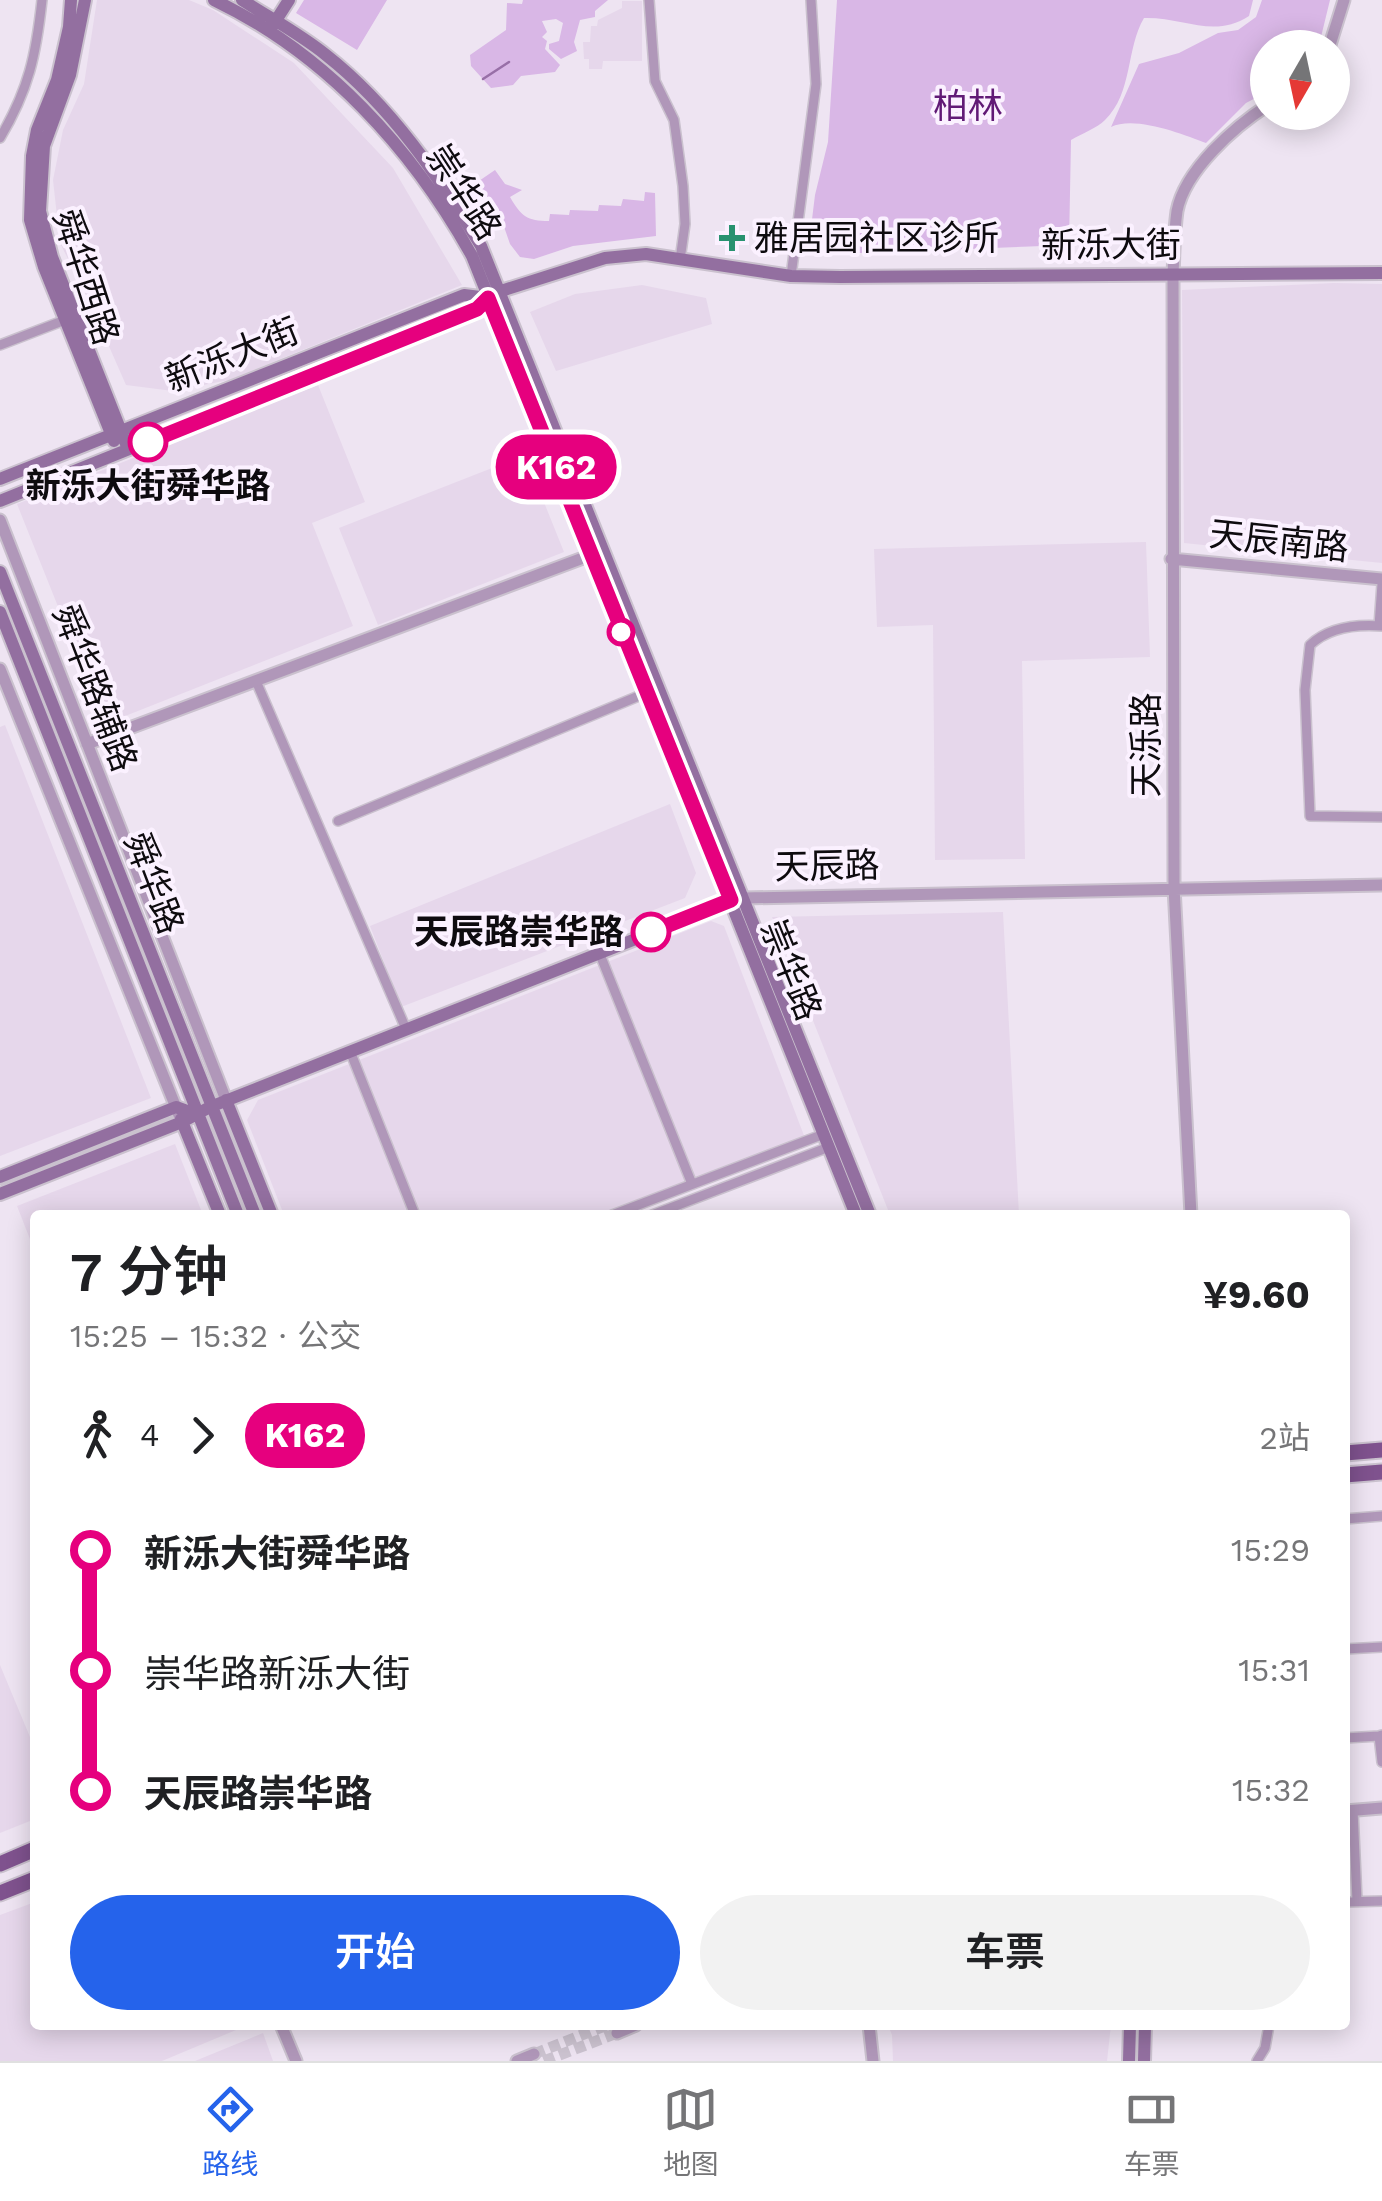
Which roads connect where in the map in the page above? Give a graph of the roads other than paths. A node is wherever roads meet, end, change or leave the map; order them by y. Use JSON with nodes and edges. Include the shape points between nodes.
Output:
{"nodes":[{"id":1,"x":42,"y":0,"type":"edge"},
{"id":2,"x":71,"y":0,"type":"edge"},
{"id":3,"x":85,"y":0,"type":"edge"},
{"id":4,"x":214,"y":0,"type":"edge"},
{"id":5,"x":242,"y":0,"type":"edge"},
{"id":6,"x":289,"y":0,"type":"edge"},
{"id":7,"x":649,"y":0,"type":"edge"},
{"id":8,"x":811,"y":0,"type":"edge"},
{"id":9,"x":1344,"y":0,"type":"edge"},
{"id":10,"x":272,"y":26,"type":"junction"},
{"id":11,"x":1335,"y":30,"type":"edge"},
{"id":12,"x":1250,"y":116,"type":"edge"},
{"id":13,"x":0,"y":138,"type":"edge"},
{"id":14,"x":680,"y":260,"type":"junction"},
{"id":15,"x":1382,"y":273,"type":"edge"},
{"id":16,"x":1172,"y":274,"type":"junction"},
{"id":17,"x":791,"y":276,"type":"junction"},
{"id":18,"x":495,"y":294,"type":"junction"},
{"id":19,"x":66,"y":320,"type":"junction"},
{"id":20,"x":0,"y":344,"type":"edge"},
{"id":21,"x":116,"y":434,"type":"junction"},
{"id":22,"x":124,"y":451,"type":"junction"},
{"id":23,"x":0,"y":479,"type":"edge"},
{"id":24,"x":0,"y":501,"type":"edge"},
{"id":25,"x":0,"y":520,"type":"edge"},
{"id":26,"x":591,"y":555,"type":"junction"},
{"id":27,"x":1172,"y":558,"type":"junction"},
{"id":28,"x":0,"y":572,"type":"edge"},
{"id":29,"x":1382,"y":581,"type":"edge"},
{"id":30,"x":0,"y":612,"type":"edge"},
{"id":31,"x":1380,"y":626,"type":"edge"},
{"id":32,"x":0,"y":669,"type":"edge"},
{"id":33,"x":256,"y":680,"type":"junction"},
{"id":34,"x":646,"y":693,"type":"junction"},
{"id":35,"x":87,"y":744,"type":"junction"},
{"id":36,"x":1382,"y":817,"type":"edge"},
{"id":37,"x":338,"y":821,"type":"dead end"},
{"id":38,"x":1382,"y":885,"type":"edge"},
{"id":39,"x":1174,"y":888,"type":"junction"},
{"id":40,"x":738,"y":899,"type":"junction"},
{"id":41,"x":600,"y":952,"type":"junction"},
{"id":42,"x":406,"y":1028,"type":"junction"},
{"id":43,"x":350,"y":1051,"type":"junction"},
{"id":44,"x":226,"y":1100,"type":"junction"},
{"id":45,"x":210,"y":1106,"type":"junction"},
{"id":46,"x":195,"y":1114,"type":"junction"},
{"id":47,"x":179,"y":1116,"type":"junction"},
{"id":48,"x":827,"y":1141,"type":"junction"},
{"id":49,"x":0,"y":1177,"type":"edge"},
{"id":50,"x":692,"y":1184,"type":"junction"},
{"id":51,"x":0,"y":1194,"type":"edge"},
{"id":52,"x":218,"y":1210,"type":"edge"},
{"id":53,"x":236,"y":1210,"type":"edge"},
{"id":54,"x":253,"y":1210,"type":"edge"},
{"id":55,"x":270,"y":1210,"type":"edge"},
{"id":56,"x":413,"y":1210,"type":"edge"},
{"id":57,"x":625,"y":1210,"type":"edge"},
{"id":58,"x":664,"y":1210,"type":"edge"},
{"id":59,"x":854,"y":1210,"type":"edge"},
{"id":60,"x":868,"y":1210,"type":"edge"},
{"id":61,"x":1191,"y":1210,"type":"edge"},
{"id":62,"x":1382,"y":1450,"type":"edge"},
{"id":63,"x":1350,"y":1453,"type":"edge"},
{"id":64,"x":1382,"y":1472,"type":"edge"},
{"id":65,"x":1350,"y":1475,"type":"edge"},
{"id":66,"x":1382,"y":1516,"type":"edge"},
{"id":67,"x":1350,"y":1519,"type":"edge"},
{"id":68,"x":1382,"y":1647,"type":"edge"},
{"id":69,"x":1350,"y":1649,"type":"edge"},
{"id":70,"x":1381,"y":1736,"type":"edge"},
{"id":71,"x":1350,"y":1738,"type":"edge"},
{"id":72,"x":1382,"y":1762,"type":"edge"},
{"id":73,"x":1382,"y":1808,"type":"edge"},
{"id":74,"x":1350,"y":1811,"type":"edge"},
{"id":75,"x":1350,"y":1822,"type":"edge"},
{"id":76,"x":30,"y":1852,"type":"edge"},
{"id":77,"x":0,"y":1864,"type":"edge"},
{"id":78,"x":30,"y":1881,"type":"edge"},
{"id":79,"x":0,"y":1893,"type":"edge"},
{"id":80,"x":1357,"y":1901,"type":"junction"},
{"id":81,"x":1382,"y":1901,"type":"edge"},
{"id":82,"x":1350,"y":1902,"type":"edge"},
{"id":83,"x":283,"y":2030,"type":"edge"},
{"id":84,"x":622,"y":2030,"type":"edge"},
{"id":85,"x":870,"y":2030,"type":"edge"},
{"id":86,"x":1130,"y":2030,"type":"edge"},
{"id":87,"x":1145,"y":2030,"type":"edge"},
{"id":88,"x":1269,"y":2030,"type":"edge"},
{"id":89,"x":617,"y":2032,"type":"dead end"},
{"id":90,"x":534,"y":2054,"type":"dead end"},
{"id":91,"x":296,"y":2061,"type":"edge"},
{"id":92,"x":516,"y":2061,"type":"edge"},
{"id":93,"x":873,"y":2061,"type":"edge"},
{"id":94,"x":1129,"y":2061,"type":"edge"},
{"id":95,"x":1144,"y":2061,"type":"edge"},
{"id":96,"x":1257,"y":2061,"type":"edge"}],
"edges":[{"from":1,"to":13,"type":"street","via":[[36,56]]},
{"from":2,"to":19,"type":"main road","name":"舜华西路","via":[[29,178],[30,220]]},
{"from":3,"to":21,"type":"main road","name":"舜华西路","via":[[70,76],[44,146],[40,211]]},
{"from":4,"to":10,"type":"main road","name":"崇华路"},
{"from":5,"to":10,"type":"main road","name":"崇华路"},
{"from":6,"to":10,"type":"main road"},
{"from":7,"to":14,"type":"street","via":[[655,81],[674,120],[683,186]]},
{"from":8,"to":17,"type":"street","via":[[816,84]]},
{"from":9,"to":11,"type":"street"},
{"from":10,"to":18,"type":"main road","name":"崇华路","via":[[348,74],[421,155],[471,229]]},
{"from":12,"to":16,"type":"street","name":"天泺路","via":[[1200,165],[1178,208]]},
{"from":14,"to":17,"type":"main road","name":"新泺大街"},
{"from":14,"to":18,"type":"main road","name":"新泺大街","via":[[646,254],[606,258]]},
{"from":15,"to":16,"type":"main road","name":"新泺大街"},
{"from":16,"to":17,"type":"main road","name":"新泺大街"},
{"from":16,"to":27,"type":"street","name":"天泺路"},
{"from":18,"to":21,"type":"main road","name":"新泺大街","via":[[464,294]]},
{"from":18,"to":22,"type":"main road","name":"新泺大街","via":[[477,309]]},
{"from":18,"to":26,"type":"main road","name":"崇华路"},
{"from":18,"to":40,"type":"main road","name":"崇华路"},
{"from":19,"to":20,"type":"street"},
{"from":19,"to":21,"type":"main road","name":"舜华西路"},
{"from":21,"to":22,"type":"main road","name":"舜华西路"},
{"from":21,"to":23,"type":"main road","name":"新泺大街"},
{"from":22,"to":24,"type":"main road","name":"新泺大街"},
{"from":25,"to":35,"type":"street","name":"舜华路辅路"},
{"from":26,"to":33,"type":"street"},
{"from":26,"to":34,"type":"main road","name":"崇华路"},
{"from":27,"to":29,"type":"street","name":"天辰南路"},
{"from":27,"to":39,"type":"street","name":"天泺路"},
{"from":28,"to":45,"type":"main road","name":"舜华路"},
{"from":29,"to":31,"type":"street"},
{"from":30,"to":46,"type":"main road","name":"舜华路"},
{"from":31,"to":36,"type":"street","via":[[1353,625],[1319,636],[1310,645],[1304,690],[1310,816]]},
{"from":32,"to":47,"type":"street"},
{"from":33,"to":35,"type":"street"},
{"from":33,"to":42,"type":"street"},
{"from":34,"to":37,"type":"street"},
{"from":34,"to":40,"type":"main road","name":"崇华路"},
{"from":35,"to":44,"type":"street","name":"舜华路辅路"},
{"from":38,"to":39,"type":"street","name":"天辰路"},
{"from":39,"to":40,"type":"street","name":"天辰路"},
{"from":39,"to":61,"type":"street","name":"天泺路"},
{"from":40,"to":41,"type":"main road","name":"天辰路"},
{"from":40,"to":48,"type":"main road","name":"崇华路"},
{"from":40,"to":60,"type":"main road","name":"崇华路"},
{"from":41,"to":42,"type":"main road","name":"天辰路"},
{"from":41,"to":50,"type":"street"},
{"from":42,"to":43,"type":"main road","name":"天辰路"},
{"from":43,"to":44,"type":"main road","name":"天辰路"},
{"from":43,"to":56,"type":"street"},
{"from":44,"to":45,"type":"main road","name":"天辰路"},
{"from":44,"to":55,"type":"main road"},
{"from":45,"to":46,"type":"main road","name":"天辰路"},
{"from":45,"to":54,"type":"main road","name":"舜华路"},
{"from":46,"to":47,"type":"main road","name":"天辰路"},
{"from":46,"to":53,"type":"main road","name":"舜华路"},
{"from":47,"to":49,"type":"main road","name":"天辰路"},
{"from":47,"to":51,"type":"main road","name":"天辰路"},
{"from":47,"to":52,"type":"main road"},
{"from":48,"to":50,"type":"street"},
{"from":48,"to":58,"type":"street"},
{"from":48,"to":59,"type":"main road","name":"崇华路"},
{"from":50,"to":57,"type":"street"},
{"from":62,"to":63,"type":"main road"},
{"from":64,"to":65,"type":"main road"},
{"from":66,"to":67,"type":"street"},
{"from":68,"to":69,"type":"street"},
{"from":70,"to":71,"type":"street"},
{"from":70,"to":72,"type":"street"},
{"from":73,"to":74,"type":"street"},
{"from":75,"to":80,"type":"street"},
{"from":76,"to":77,"type":"main road"},
{"from":78,"to":79,"type":"main road"},
{"from":80,"to":81,"type":"street"},
{"from":80,"to":82,"type":"street"},
{"from":83,"to":91,"type":"street"},
{"from":84,"to":89,"type":"street"},
{"from":85,"to":93,"type":"street"},
{"from":86,"to":94,"type":"main road"},
{"from":87,"to":95,"type":"main road"},
{"from":88,"to":96,"type":"street"},
{"from":90,"to":92,"type":"street"}]}
